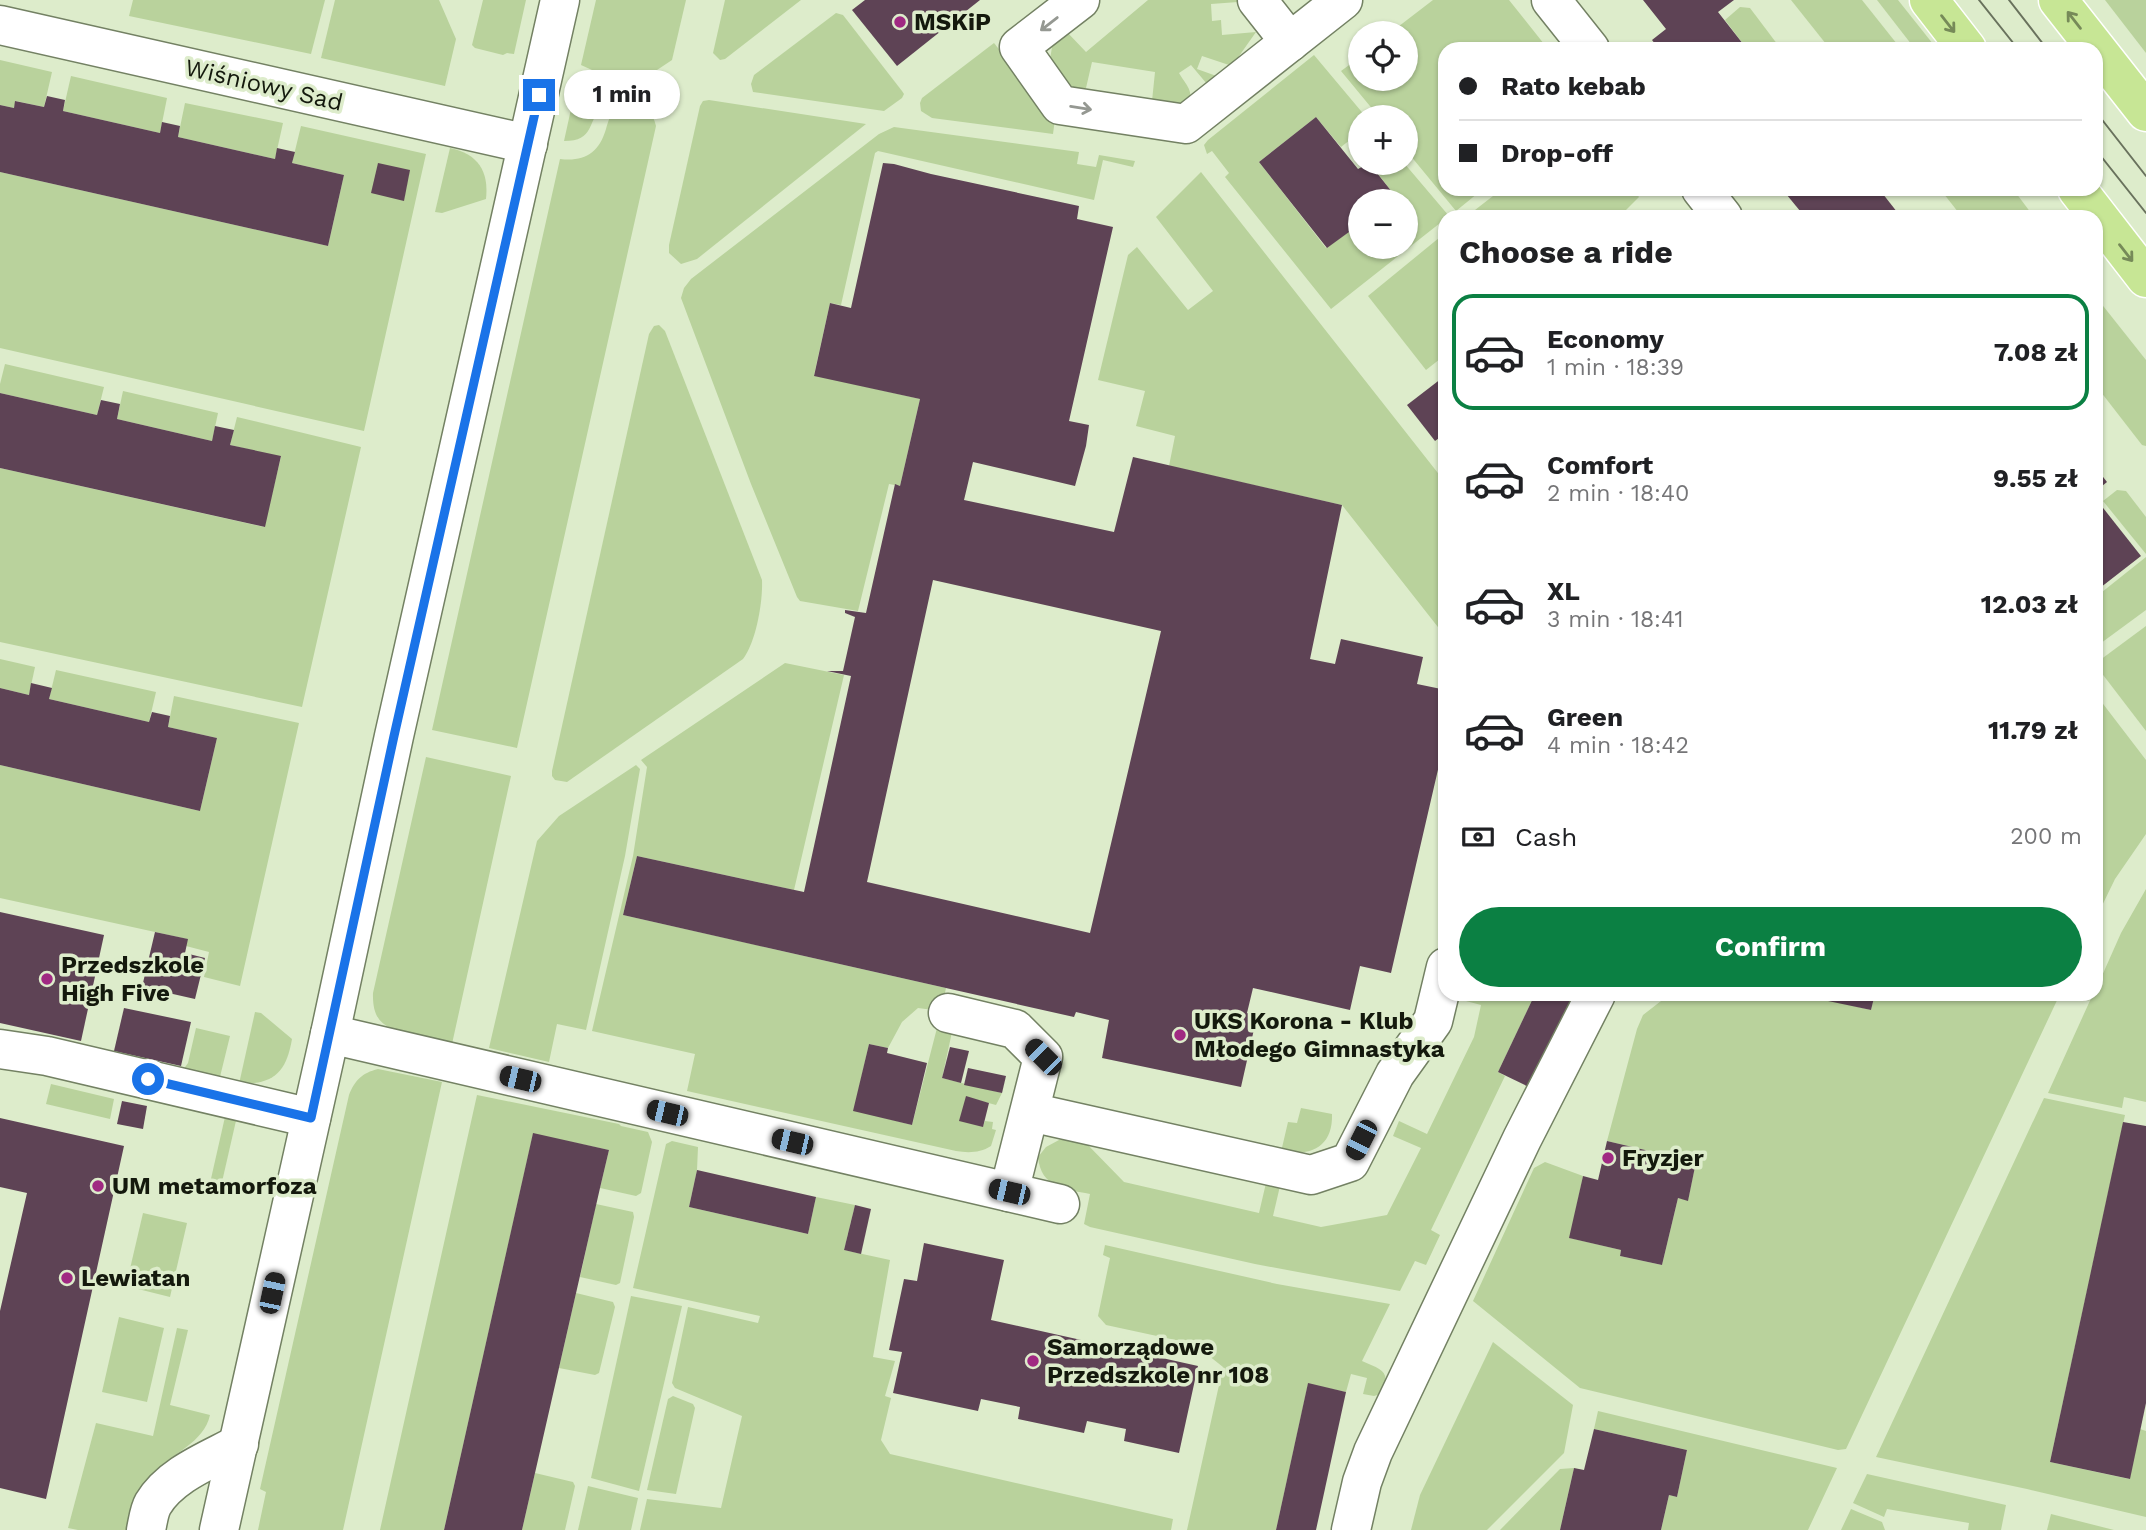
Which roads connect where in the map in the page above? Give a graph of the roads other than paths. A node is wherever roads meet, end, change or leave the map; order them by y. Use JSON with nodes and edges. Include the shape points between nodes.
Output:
{"nodes":[{"id":1,"x":561,"y":0,"type":"edge"},
{"id":2,"x":1080,"y":0,"type":"edge"},
{"id":3,"x":1257,"y":0,"type":"edge"},
{"id":4,"x":1343,"y":0,"type":"edge"},
{"id":5,"x":1551,"y":0,"type":"edge"},
{"id":6,"x":1929,"y":0,"type":"edge"},
{"id":7,"x":2058,"y":0,"type":"edge"},
{"id":8,"x":0,"y":25,"type":"edge"},
{"id":9,"x":1290,"y":42,"type":"junction"},
{"id":10,"x":1584,"y":42,"type":"edge"},
{"id":11,"x":1962,"y":42,"type":"edge"},
{"id":12,"x":2091,"y":42,"type":"edge"},
{"id":13,"x":2103,"y":57,"type":"edge"},
{"id":14,"x":2146,"y":112,"type":"edge"},
{"id":15,"x":528,"y":144,"type":"junction"},
{"id":16,"x":1706,"y":196,"type":"edge"},
{"id":17,"x":2082,"y":196,"type":"edge"},
{"id":18,"x":1718,"y":210,"type":"edge"},
{"id":19,"x":2093,"y":210,"type":"edge"},
{"id":20,"x":2103,"y":223,"type":"edge"},
{"id":21,"x":2146,"y":278,"type":"edge"},
{"id":22,"x":1438,"y":1000,"type":"edge"},
{"id":23,"x":1592,"y":1001,"type":"edge"},
{"id":24,"x":948,"y":1013,"type":"dead end"},
{"id":25,"x":330,"y":1034,"type":"junction"},
{"id":26,"x":0,"y":1049,"type":"edge"},
{"id":27,"x":1030,"y":1112,"type":"junction"},
{"id":28,"x":311,"y":1118,"type":"junction"},
{"id":29,"x":1009,"y":1192,"type":"junction"},
{"id":30,"x":1060,"y":1204,"type":"dead end"},
{"id":31,"x":239,"y":1444,"type":"junction"},
{"id":32,"x":146,"y":1530,"type":"edge"},
{"id":33,"x":219,"y":1530,"type":"edge"},
{"id":34,"x":1351,"y":1530,"type":"edge"}],
"edges":[{"from":1,"to":15,"type":"street"},
{"from":2,"to":9,"type":"street","one_way":true,"via":[[1019,47],[1060,105],[1186,124]]},
{"from":3,"to":9,"type":"street"},
{"from":4,"to":9,"type":"street"},
{"from":5,"to":10,"type":"street"},
{"from":6,"to":11,"type":"main road","one_way":true},
{"from":12,"to":7,"type":"main road","one_way":true},
{"from":8,"to":15,"type":"street","name":"Wiśniowy Sad"},
{"from":14,"to":13,"type":"main road","one_way":true},
{"from":15,"to":25,"type":"street"},
{"from":16,"to":18,"type":"street"},
{"from":17,"to":19,"type":"main road","one_way":true},
{"from":20,"to":21,"type":"main road","one_way":true},
{"from":22,"to":27,"type":"street","via":[[1433,1021],[1395,1074],[1350,1162],[1311,1175]]},
{"from":23,"to":34,"type":"street","via":[[1378,1442],[1362,1482]]},
{"from":24,"to":27,"type":"street","via":[[1015,1028],[1043,1057]]},
{"from":25,"to":28,"type":"street"},
{"from":25,"to":29,"type":"street"},
{"from":26,"to":28,"type":"street"},
{"from":27,"to":29,"type":"street"},
{"from":28,"to":31,"type":"street"},
{"from":29,"to":30,"type":"street"},
{"from":31,"to":32,"type":"street","via":[[165,1488],[152,1506]]},
{"from":31,"to":33,"type":"street"}]}
